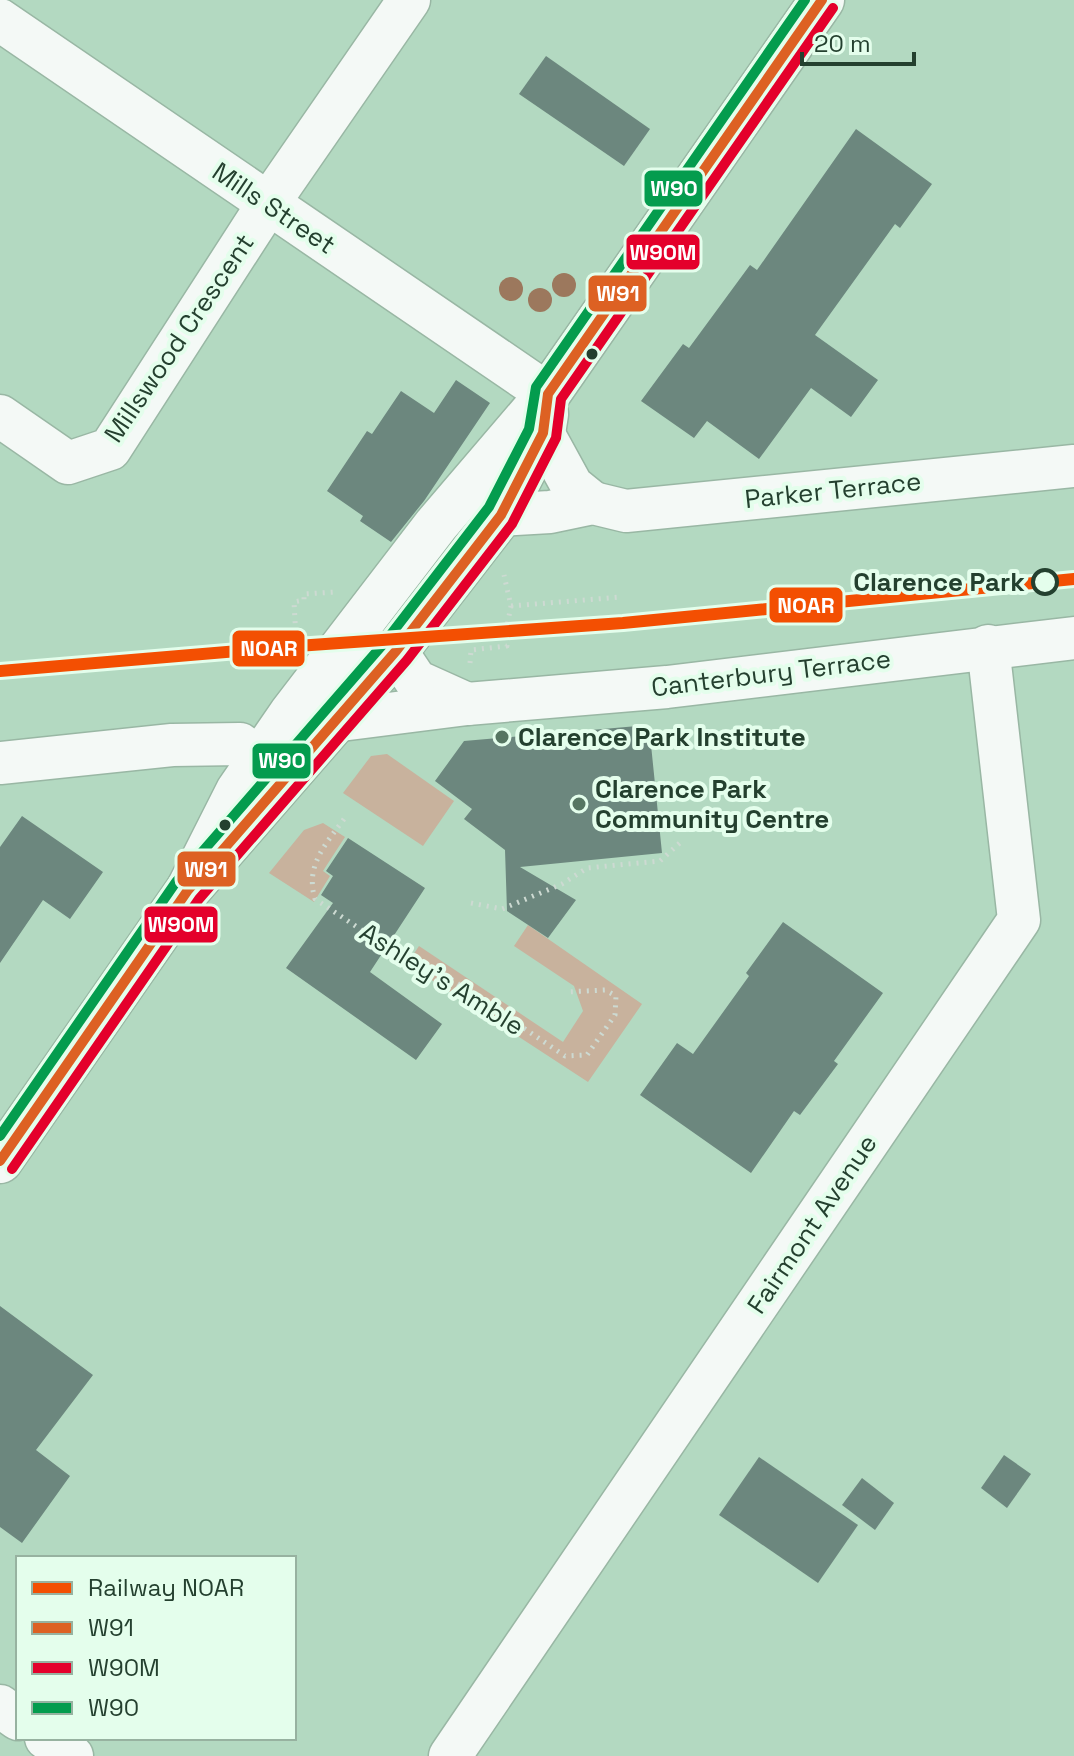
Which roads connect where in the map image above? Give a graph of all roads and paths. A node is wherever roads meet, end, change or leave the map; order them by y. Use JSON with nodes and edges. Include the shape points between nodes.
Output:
{"nodes":[{"id":1,"x":409,"y":0,"type":"edge"},
{"id":2,"x":822,"y":0,"type":"edge"},
{"id":3,"x":0,"y":20,"type":"edge"},
{"id":4,"x":268,"y":204,"type":"junction"},
{"id":5,"x":546,"y":414,"type":"junction"},
{"id":6,"x":0,"y":416,"type":"edge"},
{"id":7,"x":1074,"y":466,"type":"edge"},
{"id":8,"x":593,"y":503,"type":"junction"},
{"id":9,"x":501,"y":515,"type":"junction"},
{"id":10,"x":505,"y":577,"type":"dead end"},
{"id":11,"x":621,"y":597,"type":"dead end"},
{"id":12,"x":511,"y":606,"type":"junction"},
{"id":13,"x":1074,"y":638,"type":"edge"},
{"id":14,"x":988,"y":646,"type":"junction"},
{"id":15,"x":396,"y":651,"type":"junction"},
{"id":16,"x":467,"y":704,"type":"junction"},
{"id":17,"x":333,"y":721,"type":"junction"},
{"id":18,"x":0,"y":763,"type":"edge"},
{"id":19,"x":249,"y":775,"type":"junction"},
{"id":20,"x":344,"y":819,"type":"dead end"},
{"id":21,"x":683,"y":840,"type":"dead end"},
{"id":22,"x":188,"y":890,"type":"junction"},
{"id":23,"x":471,"y":903,"type":"dead end"},
{"id":24,"x":566,"y":992,"type":"dead end"},
{"id":25,"x":0,"y":1161,"type":"edge"},
{"id":26,"x":49,"y":1740,"type":"edge"},
{"id":27,"x":72,"y":1756,"type":"edge"},
{"id":28,"x":450,"y":1756,"type":"edge"}],
"edges":[{"from":1,"to":4,"type":"street"},
{"from":2,"to":5,"type":"street"},
{"from":3,"to":4,"type":"street","name":"Mills Street"},
{"from":4,"to":5,"type":"street","name":"Mills Street"},
{"from":4,"to":6,"type":"street","name":"Millswood Crescent","via":[[110,449],[68,463]]},
{"from":5,"to":8,"type":"street","via":[[572,486]]},
{"from":5,"to":9,"type":"street"},
{"from":5,"to":19,"type":"street","via":[[436,525]]},
{"from":7,"to":8,"type":"street","name":"Parker Terrace","via":[[626,511]]},
{"from":8,"to":9,"type":"street","name":"Parker Terrace"},
{"from":9,"to":15,"type":"street"},
{"from":10,"to":12,"type":"path"},
{"from":11,"to":12,"type":"path"},
{"from":12,"to":16,"type":"path","via":[[507,646],[471,650]]},
{"from":13,"to":14,"type":"street","name":"Canterbury Terrace"},
{"from":14,"to":16,"type":"street","name":"Canterbury Terrace","via":[[667,687]]},
{"from":14,"to":28,"type":"street","name":"Fairmont Avenue","via":[[1019,920]]},
{"from":15,"to":16,"type":"street","name":"Canterbury Terrace","via":[[416,681]]},
{"from":15,"to":17,"type":"street"},
{"from":16,"to":17,"type":"street","name":"Canterbury Terrace"},
{"from":17,"to":22,"type":"street"},
{"from":18,"to":19,"type":"street","via":[[172,745]]},
{"from":19,"to":22,"type":"street"},
{"from":20,"to":24,"type":"path","name":"Ashley’s Amble","via":[[313,866],[310,884],[315,899],[405,959],[436,969],[565,1056],[587,1055],[615,1015],[616,996],[605,990]]},
{"from":21,"to":23,"type":"path","via":[[660,861],[587,868],[502,909]]},
{"from":22,"to":25,"type":"street"},
{"from":26,"to":27,"type":"street"}]}
